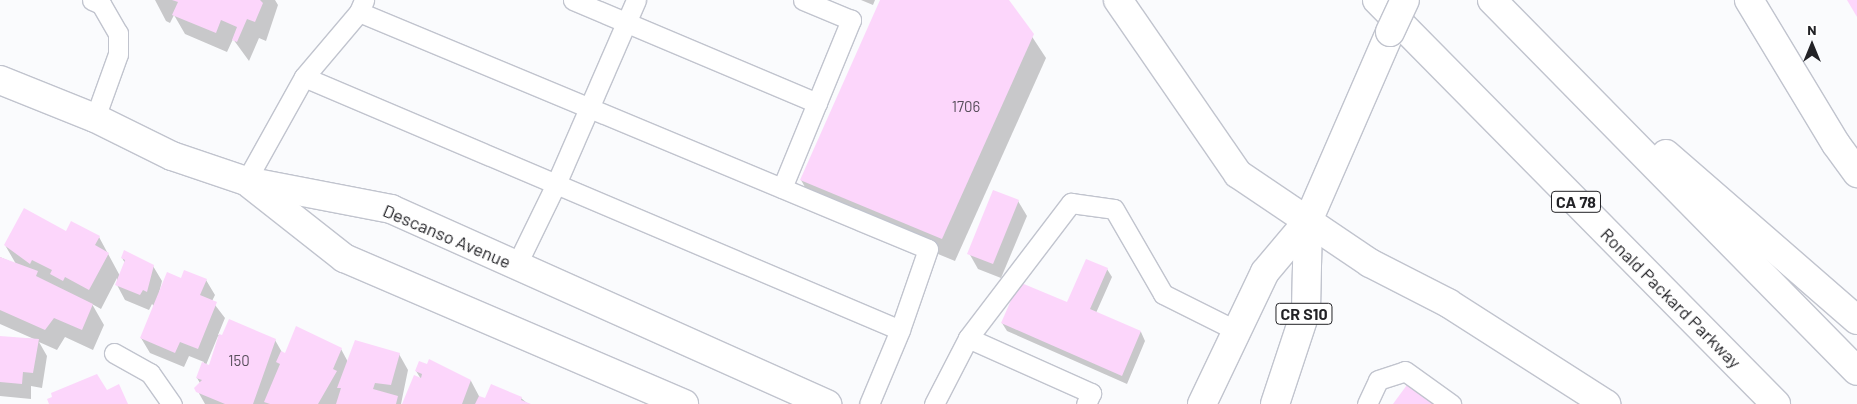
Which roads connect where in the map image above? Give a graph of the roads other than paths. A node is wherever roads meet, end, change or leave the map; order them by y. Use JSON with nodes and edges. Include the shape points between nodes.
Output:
{"nodes":[{"id":1,"x":92,"y":0,"type":"edge"},
{"id":2,"x":574,"y":0,"type":"edge"},
{"id":3,"x":636,"y":0,"type":"edge"},
{"id":4,"x":803,"y":0,"type":"edge"},
{"id":5,"x":1118,"y":0,"type":"edge"},
{"id":6,"x":1376,"y":0,"type":"edge"},
{"id":7,"x":1405,"y":0,"type":"edge"},
{"id":8,"x":1749,"y":0,"type":"edge"},
{"id":9,"x":361,"y":6,"type":"edge"},
{"id":10,"x":1499,"y":7,"type":"edge"},
{"id":11,"x":627,"y":23,"type":"junction"},
{"id":12,"x":304,"y":77,"type":"junction"},
{"id":13,"x":0,"y":80,"type":"edge"},
{"id":14,"x":817,"y":102,"type":"junction"},
{"id":15,"x":590,"y":108,"type":"junction"},
{"id":16,"x":95,"y":118,"type":"junction"},
{"id":17,"x":1857,"y":173,"type":"edge"},
{"id":18,"x":246,"y":181,"type":"junction"},
{"id":19,"x":556,"y":184,"type":"junction"},
{"id":20,"x":782,"y":188,"type":"junction"},
{"id":21,"x":1308,"y":220,"type":"junction"},
{"id":22,"x":516,"y":266,"type":"junction"},
{"id":23,"x":1857,"y":320,"type":"edge"},
{"id":24,"x":900,"y":330,"type":"junction"},
{"id":25,"x":1235,"y":330,"type":"junction"},
{"id":26,"x":968,"y":338,"type":"junction"},
{"id":27,"x":114,"y":353,"type":"dead end"},
{"id":28,"x":1857,"y":372,"type":"edge"},
{"id":29,"x":1372,"y":402,"type":"edge"},
{"id":30,"x":172,"y":404,"type":"edge"},
{"id":31,"x":684,"y":404,"type":"edge"},
{"id":32,"x":828,"y":404,"type":"edge"},
{"id":33,"x":869,"y":404,"type":"edge"},
{"id":34,"x":934,"y":404,"type":"edge"},
{"id":35,"x":1086,"y":404,"type":"edge"},
{"id":36,"x":1202,"y":404,"type":"edge"},
{"id":37,"x":1274,"y":404,"type":"edge"},
{"id":38,"x":1451,"y":404,"type":"edge"},
{"id":39,"x":1606,"y":404,"type":"edge"},
{"id":40,"x":1776,"y":404,"type":"edge"}],
"edges":[{"from":1,"to":16,"type":"lane","via":[[101,4],[118,33],[118,54]]},
{"from":2,"to":11,"type":"lane"},
{"from":3,"to":11,"type":"lane"},
{"from":4,"to":14,"type":"lane","via":[[851,20]]},
{"from":5,"to":21,"type":"main road","via":[[1238,174]]},
{"from":6,"to":40,"type":"main road","name":"Ronald Packard Parkway","number":"CA 78"},
{"from":7,"to":21,"type":"main road","number":"CR S10","bridge":true},
{"from":8,"to":17,"type":"main road"},
{"from":9,"to":12,"type":"lane"},
{"from":9,"to":15,"type":"lane"},
{"from":10,"to":23,"type":"main road"},
{"from":10,"to":28,"type":"main road"},
{"from":11,"to":14,"type":"lane"},
{"from":11,"to":15,"type":"lane"},
{"from":12,"to":18,"type":"lane"},
{"from":12,"to":19,"type":"lane"},
{"from":13,"to":16,"type":"main road","name":"Descanso Avenue"},
{"from":14,"to":20,"type":"lane"},
{"from":15,"to":19,"type":"lane"},
{"from":15,"to":20,"type":"lane"},
{"from":16,"to":18,"type":"main road","name":"Descanso Avenue","via":[[172,156]]},
{"from":18,"to":22,"type":"main road","name":"Descanso Avenue","via":[[391,209]]},
{"from":18,"to":31,"type":"main road","via":[[344,258]]},
{"from":19,"to":22,"type":"lane"},
{"from":19,"to":24,"type":"lane"},
{"from":20,"to":24,"type":"lane","via":[[928,249]]},
{"from":21,"to":25,"type":"main road","number":"CR S10","via":[[1265,272]]},
{"from":21,"to":37,"type":"main road","number":"CR S10","via":[[1306,310]]},
{"from":21,"to":39,"type":"main road","via":[[1370,263],[1448,303]]},
{"from":22,"to":32,"type":"main road","name":"Descanso Avenue"},
{"from":24,"to":33,"type":"lane"},
{"from":25,"to":26,"type":"lane","via":[[1163,294],[1114,209],[1071,203]]},
{"from":25,"to":36,"type":"main road","number":"CR S10"},
{"from":26,"to":34,"type":"lane"},
{"from":26,"to":35,"type":"lane","via":[[1091,393]]},
{"from":27,"to":30,"type":"lane","via":[[150,373]]},
{"from":29,"to":38,"type":"lane","via":[[1378,380],[1405,371]]}]}
